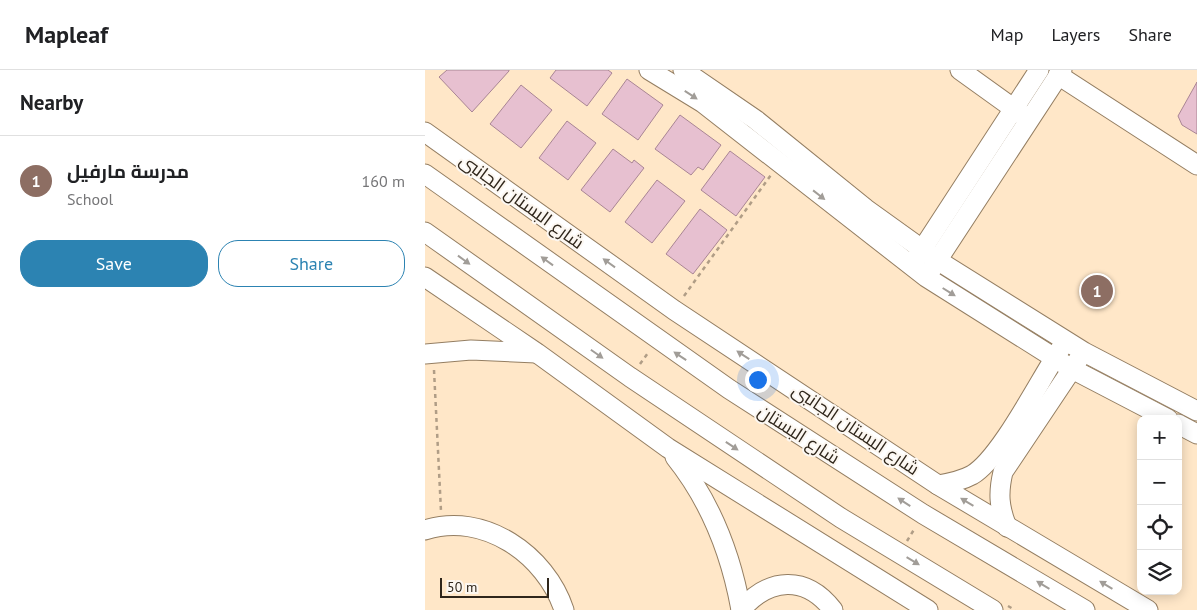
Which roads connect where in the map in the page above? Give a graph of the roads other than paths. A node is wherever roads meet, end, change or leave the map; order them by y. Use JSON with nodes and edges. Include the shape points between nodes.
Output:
{"nodes":[{"id":1,"x":649,"y":70,"type":"edge"},
{"id":2,"x":683,"y":70,"type":"edge"},
{"id":3,"x":960,"y":70,"type":"edge"},
{"id":4,"x":1039,"y":70,"type":"edge"},
{"id":5,"x":1060,"y":73,"type":"edge"},
{"id":6,"x":1022,"y":114,"type":"junction"},
{"id":7,"x":425,"y":132,"type":"edge"},
{"id":8,"x":1197,"y":165,"type":"edge"},
{"id":9,"x":425,"y":174,"type":"edge"},
{"id":10,"x":425,"y":232,"type":"edge"},
{"id":11,"x":930,"y":254,"type":"junction"},
{"id":12,"x":919,"y":272,"type":"junction"},
{"id":13,"x":425,"y":277,"type":"edge"},
{"id":14,"x":1066,"y":341,"type":"junction"},
{"id":15,"x":1084,"y":352,"type":"junction"},
{"id":16,"x":537,"y":353,"type":"junction"},
{"id":17,"x":429,"y":354,"type":"edge"},
{"id":18,"x":1054,"y":358,"type":"junction"},
{"id":19,"x":1072,"y":369,"type":"junction"},
{"id":20,"x":1197,"y":411,"type":"edge"},
{"id":21,"x":1160,"y":415,"type":"edge"},
{"id":22,"x":1182,"y":426,"type":"edge"},
{"id":23,"x":1197,"y":434,"type":"edge"},
{"id":24,"x":668,"y":448,"type":"junction"},
{"id":25,"x":938,"y":485,"type":"junction"},
{"id":26,"x":841,"y":518,"type":"junction"},
{"id":27,"x":1007,"y":527,"type":"junction"},
{"id":28,"x":433,"y":528,"type":"edge"},
{"id":29,"x":824,"y":545,"type":"junction"},
{"id":30,"x":564,"y":610,"type":"edge"},
{"id":31,"x":741,"y":610,"type":"edge"},
{"id":32,"x":833,"y":610,"type":"edge"},
{"id":33,"x":928,"y":610,"type":"edge"},
{"id":34,"x":993,"y":610,"type":"edge"},
{"id":35,"x":1085,"y":610,"type":"edge"},
{"id":36,"x":1148,"y":610,"type":"edge"}],
"edges":[{"from":1,"to":12,"type":"street","one_way":true,"via":[[703,103]]},
{"from":2,"to":11,"type":"street","via":[[756,120],[859,204]]},
{"from":3,"to":6,"type":"street"},
{"from":4,"to":6,"type":"street"},
{"from":5,"to":6,"type":"street"},
{"from":5,"to":8,"type":"street"},
{"from":6,"to":11,"type":"street"},
{"from":25,"to":7,"type":"street","name":"شارع البستان الجانبى","one_way":true,"via":[[674,310]]},
{"from":35,"to":9,"type":"street","name":"شارع البستان","one_way":true,"via":[[923,514],[658,341]]},
{"from":10,"to":26,"type":"street","one_way":true,"via":[[630,377]]},
{"from":11,"to":12,"type":"street"},
{"from":11,"to":14,"type":"street"},
{"from":12,"to":18,"type":"street","one_way":true},
{"from":13,"to":16,"type":"street"},
{"from":14,"to":15,"type":"street"},
{"from":14,"to":18,"type":"street"},
{"from":15,"to":19,"type":"street"},
{"from":15,"to":20,"type":"street"},
{"from":16,"to":17,"type":"street","via":[[490,350]]},
{"from":16,"to":24,"type":"street"},
{"from":18,"to":19,"type":"street"},
{"from":18,"to":25,"type":"street","via":[[987,462],[956,482]]},
{"from":19,"to":21,"type":"street"},
{"from":19,"to":27,"type":"street","via":[[1003,472],[1000,510]]},
{"from":22,"to":23,"type":"street"},
{"from":24,"to":29,"type":"street"},
{"from":24,"to":31,"type":"street","via":[[711,512],[730,560]]},
{"from":27,"to":25,"type":"street","name":"شارع البستان الجانبى","one_way":true},
{"from":26,"to":29,"type":"street"},
{"from":26,"to":34,"type":"street","one_way":true},
{"from":36,"to":27,"type":"street","name":"شارع البستان الجانبى","one_way":true},
{"from":28,"to":30,"type":"street","via":[[473,528],[509,541],[550,579]]},
{"from":29,"to":33,"type":"street"},
{"from":31,"to":32,"type":"street","via":[[765,589],[797,585],[825,599]]}]}
